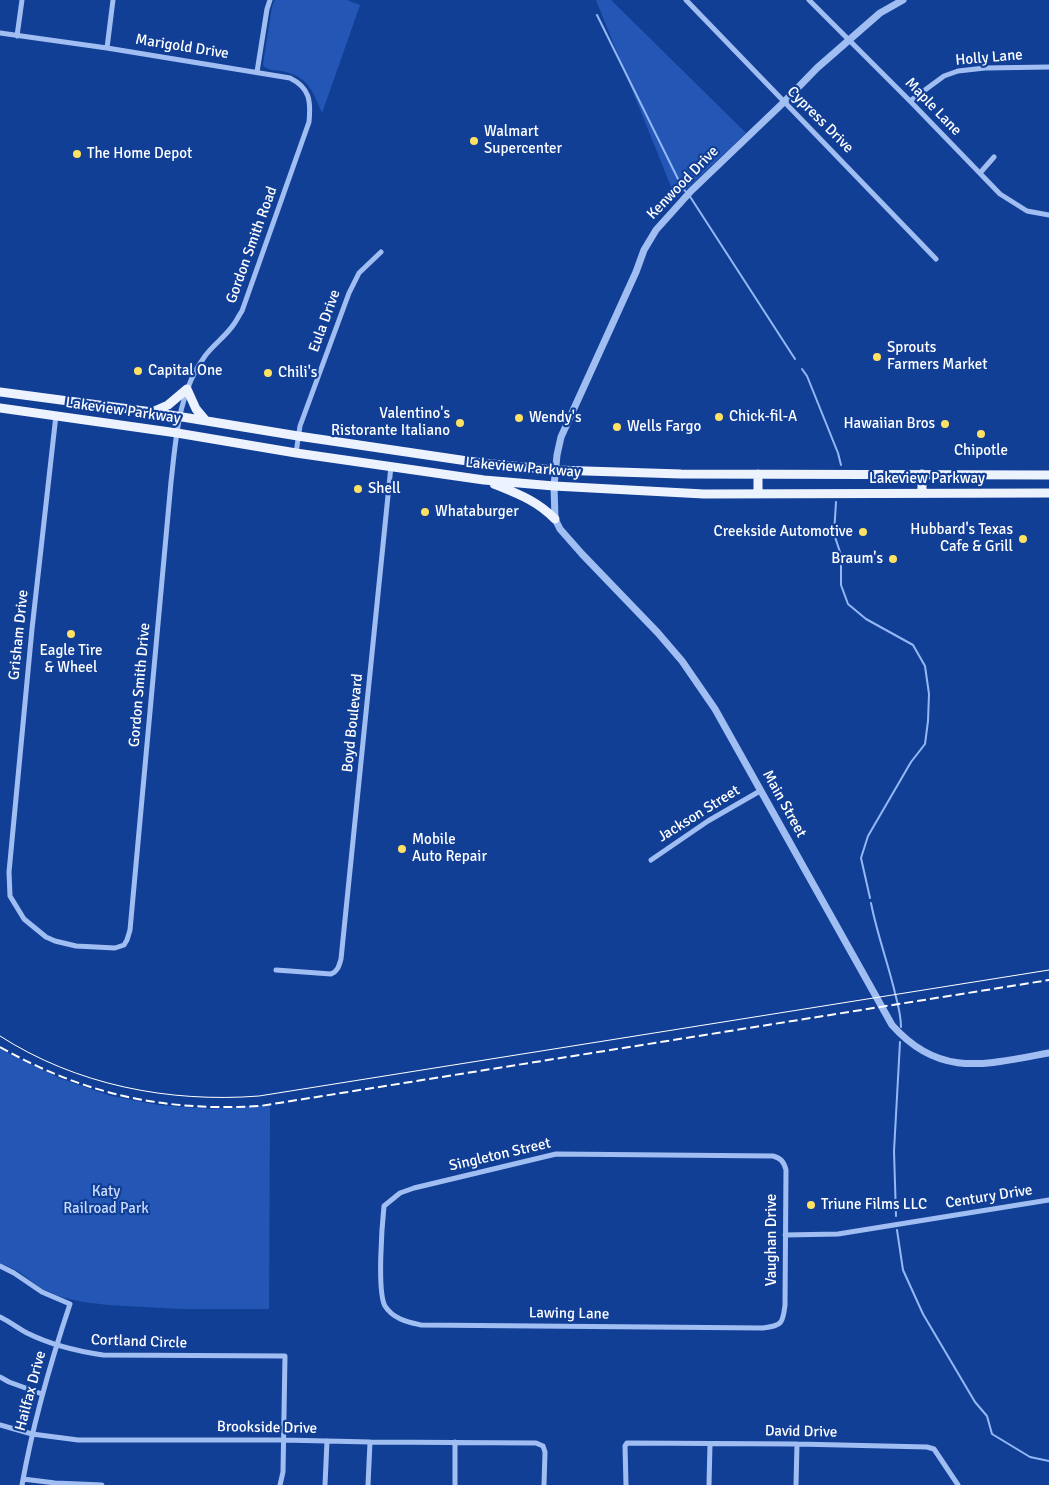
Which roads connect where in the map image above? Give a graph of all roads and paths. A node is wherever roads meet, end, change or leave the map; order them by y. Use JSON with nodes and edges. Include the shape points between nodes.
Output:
{"nodes":[{"id":1,"x":22,"y":0,"type":"edge"},
{"id":2,"x":113,"y":0,"type":"edge"},
{"id":3,"x":270,"y":0,"type":"edge"},
{"id":4,"x":686,"y":0,"type":"edge"},
{"id":5,"x":809,"y":0,"type":"edge"},
{"id":6,"x":903,"y":0,"type":"edge"},
{"id":7,"x":0,"y":33,"type":"edge"},
{"id":8,"x":17,"y":36,"type":"junction"},
{"id":9,"x":849,"y":40,"type":"junction"},
{"id":10,"x":107,"y":48,"type":"junction"},
{"id":11,"x":1049,"y":67,"type":"edge"},
{"id":12,"x":257,"y":72,"type":"junction"},
{"id":13,"x":910,"y":101,"type":"junction"},
{"id":14,"x":784,"y":102,"type":"junction"},
{"id":15,"x":303,"y":139,"type":"joint"},
{"id":16,"x":994,"y":157,"type":"dead end"},
{"id":17,"x":980,"y":173,"type":"junction"},
{"id":18,"x":1049,"y":214,"type":"edge"},
{"id":19,"x":382,"y":252,"type":"dead end"},
{"id":20,"x":936,"y":259,"type":"dead end"},
{"id":21,"x":187,"y":389,"type":"junction"},
{"id":22,"x":0,"y":392,"type":"edge"},
{"id":23,"x":58,"y":400,"type":"junction"},
{"id":24,"x":0,"y":408,"type":"edge"},
{"id":25,"x":152,"y":412,"type":"junction"},
{"id":26,"x":56,"y":415,"type":"junction"},
{"id":27,"x":180,"y":416,"type":"junction"},
{"id":28,"x":207,"y":421,"type":"junction"},
{"id":29,"x":177,"y":433,"type":"junction"},
{"id":30,"x":298,"y":436,"type":"junction"},
{"id":31,"x":386,"y":449,"type":"junction"},
{"id":32,"x":398,"y":451,"type":"junction"},
{"id":33,"x":296,"y":452,"type":"junction"},
{"id":34,"x":391,"y":466,"type":"junction"},
{"id":35,"x":555,"y":470,"type":"junction"},
{"id":36,"x":758,"y":474,"type":"junction"},
{"id":37,"x":922,"y":474,"type":"junction"},
{"id":38,"x":1049,"y":475,"type":"edge"},
{"id":39,"x":484,"y":480,"type":"junction"},
{"id":40,"x":554,"y":486,"type":"junction"},
{"id":41,"x":922,"y":493,"type":"junction"},
{"id":42,"x":1049,"y":493,"type":"edge"},
{"id":43,"x":758,"y":494,"type":"junction"},
{"id":44,"x":555,"y":519,"type":"junction"},
{"id":45,"x":760,"y":791,"type":"junction"},
{"id":46,"x":651,"y":860,"type":"dead end"},
{"id":47,"x":127,"y":940,"type":"joint"},
{"id":48,"x":276,"y":970,"type":"dead end"},
{"id":49,"x":1049,"y":1053,"type":"edge"},
{"id":50,"x":773,"y":1156,"type":"joint"},
{"id":51,"x":1049,"y":1200,"type":"edge"},
{"id":52,"x":785,"y":1235,"type":"junction"},
{"id":53,"x":0,"y":1266,"type":"edge"},
{"id":54,"x":381,"y":1290,"type":"joint"},
{"id":55,"x":0,"y":1317,"type":"edge"},
{"id":56,"x":775,"y":1327,"type":"joint"},
{"id":57,"x":56,"y":1345,"type":"junction"},
{"id":58,"x":0,"y":1377,"type":"edge"},
{"id":59,"x":42,"y":1394,"type":"junction"},
{"id":60,"x":0,"y":1425,"type":"edge"},
{"id":61,"x":32,"y":1434,"type":"junction"},
{"id":62,"x":283,"y":1440,"type":"junction"},
{"id":63,"x":328,"y":1441,"type":"junction"},
{"id":64,"x":370,"y":1442,"type":"junction"},
{"id":65,"x":455,"y":1442,"type":"junction"},
{"id":66,"x":710,"y":1444,"type":"junction"},
{"id":67,"x":797,"y":1444,"type":"junction"},
{"id":68,"x":23,"y":1482,"type":"edge"},
{"id":69,"x":102,"y":1485,"type":"edge"},
{"id":70,"x":280,"y":1485,"type":"edge"},
{"id":71,"x":325,"y":1485,"type":"edge"},
{"id":72,"x":368,"y":1485,"type":"edge"},
{"id":73,"x":455,"y":1485,"type":"edge"},
{"id":74,"x":544,"y":1485,"type":"edge"},
{"id":75,"x":626,"y":1485,"type":"edge"},
{"id":76,"x":709,"y":1485,"type":"edge"},
{"id":77,"x":796,"y":1485,"type":"edge"},
{"id":78,"x":958,"y":1485,"type":"edge"}],
"edges":[{"from":1,"to":8,"type":"street"},
{"from":2,"to":10,"type":"street"},
{"from":3,"to":12,"type":"street"},
{"from":4,"to":14,"type":"street","name":"Cypress Drive"},
{"from":5,"to":9,"type":"street","name":"Maple Lane"},
{"from":6,"to":9,"type":"street","name":"Kenwood Drive","via":[[880,13]]},
{"from":7,"to":8,"type":"street","name":"Marigold Drive"},
{"from":8,"to":10,"type":"street","name":"Marigold Drive"},
{"from":9,"to":13,"type":"street","name":"Maple Lane"},
{"from":9,"to":14,"type":"street","name":"Kenwood Drive"},
{"from":10,"to":12,"type":"street","name":"Marigold Drive"},
{"from":11,"to":13,"type":"street","name":"Holly Lane","via":[[958,71],[944,76]]},
{"from":12,"to":15,"type":"street","name":"Marigold Drive","via":[[290,78],[306,90],[310,107]]},
{"from":13,"to":17,"type":"street","name":"Maple Lane"},
{"from":14,"to":20,"type":"street","name":"Cypress Drive"},
{"from":14,"to":35,"type":"street","name":"Kenwood Drive","via":[[703,179],[656,230],[560,437]]},
{"from":15,"to":21,"type":"street","name":"Gordon Smith Road","via":[[242,311],[205,356]]},
{"from":16,"to":17,"type":"street"},
{"from":17,"to":18,"type":"street","name":"Maple Lane","via":[[1000,194],[1027,211]]},
{"from":19,"to":30,"type":"street","name":"Eula Drive","via":[[359,273],[349,293]]},
{"from":21,"to":25,"type":"main road","via":[[168,405]]},
{"from":21,"to":27,"type":"street","name":"Gordon Smith Road"},
{"from":21,"to":28,"type":"main road","via":[[191,402]]},
{"from":22,"to":23,"type":"main road","name":"Lakeview Parkway"},
{"from":23,"to":25,"type":"main road","name":"Lakeview Parkway"},
{"from":23,"to":26,"type":"main road"},
{"from":24,"to":26,"type":"main road","name":"Lakeview Parkway"},
{"from":25,"to":27,"type":"main road","name":"Lakeview Parkway"},
{"from":26,"to":29,"type":"main road","name":"Lakeview Parkway"},
{"from":26,"to":47,"type":"street","name":"Grisham Drive","via":[[8,882],[10,896],[24,919],[55,941],[76,946],[115,948]]},
{"from":27,"to":28,"type":"main road","name":"Lakeview Parkway"},
{"from":27,"to":29,"type":"street","name":"Gordon Smith Road"},
{"from":28,"to":30,"type":"main road","name":"Lakeview Parkway"},
{"from":29,"to":33,"type":"main road","name":"Lakeview Parkway"},
{"from":29,"to":47,"type":"street","name":"Gordon Smith Drive"},
{"from":30,"to":31,"type":"main road","name":"Lakeview Parkway"},
{"from":30,"to":33,"type":"street","name":"Eula Drive"},
{"from":31,"to":32,"type":"main road","name":"Lakeview Parkway"},
{"from":31,"to":34,"type":"main road"},
{"from":32,"to":34,"type":"main road"},
{"from":32,"to":35,"type":"main road","name":"Lakeview Parkway"},
{"from":33,"to":34,"type":"main road","name":"Lakeview Parkway"},
{"from":34,"to":39,"type":"main road","name":"Lakeview Parkway"},
{"from":34,"to":48,"type":"street","name":"Boyd Boulevard","via":[[341,959],[336,972],[326,974]]},
{"from":35,"to":36,"type":"main road","name":"Lakeview Parkway"},
{"from":35,"to":40,"type":"street"},
{"from":36,"to":37,"type":"main road","name":"Lakeview Parkway"},
{"from":36,"to":43,"type":"main road"},
{"from":37,"to":38,"type":"main road","name":"Lakeview Parkway"},
{"from":37,"to":41,"type":"main road"},
{"from":39,"to":40,"type":"main road","name":"Lakeview Parkway"},
{"from":39,"to":44,"type":"main road","via":[[532,500]]},
{"from":40,"to":43,"type":"main road","name":"Lakeview Parkway"},
{"from":40,"to":44,"type":"street"},
{"from":41,"to":42,"type":"main road","name":"Lakeview Parkway"},
{"from":41,"to":43,"type":"main road","name":"Lakeview Parkway"},
{"from":44,"to":45,"type":"street","name":"Main Street","via":[[582,554],[682,661],[715,709]]},
{"from":45,"to":46,"type":"street","name":"Jackson Street"},
{"from":45,"to":49,"type":"street","name":"Main Street","via":[[892,1025],[912,1045],[938,1059],[959,1063],[995,1062]]},
{"from":50,"to":52,"type":"street","name":"Vaughan Drive","via":[[782,1160],[786,1170]]},
{"from":50,"to":54,"type":"street","name":"Singleton Street","via":[[556,1154],[414,1188],[400,1193],[384,1206]]},
{"from":51,"to":52,"type":"street","name":"Century Drive","via":[[838,1234]]},
{"from":52,"to":56,"type":"street","name":"Vaughan Drive","via":[[784,1315]]},
{"from":53,"to":57,"type":"street","name":"Hailfax Drive","via":[[42,1292],[70,1304]]},
{"from":54,"to":56,"type":"street","name":"Lawing Lane","via":[[385,1306],[397,1319],[421,1325]]},
{"from":55,"to":57,"type":"street","name":"Cortland Circle"},
{"from":57,"to":59,"type":"street","name":"Hailfax Drive"},
{"from":57,"to":62,"type":"street","name":"Cortland Circle","via":[[102,1356],[285,1356]]},
{"from":58,"to":59,"type":"street"},
{"from":59,"to":61,"type":"street","name":"Hailfax Drive"},
{"from":60,"to":61,"type":"street","name":"Brookside Drive"},
{"from":61,"to":62,"type":"street","name":"Brookside Drive","via":[[78,1440]]},
{"from":61,"to":68,"type":"street","name":"Hailfax Drive"},
{"from":62,"to":63,"type":"street","name":"Brookside Drive"},
{"from":62,"to":70,"type":"street"},
{"from":63,"to":64,"type":"street","name":"Brookside Drive"},
{"from":63,"to":71,"type":"street"},
{"from":64,"to":65,"type":"street","name":"Brookside Drive"},
{"from":64,"to":72,"type":"street"},
{"from":65,"to":73,"type":"street"},
{"from":65,"to":74,"type":"street","name":"Brookside Drive","via":[[536,1443],[543,1446]]},
{"from":66,"to":67,"type":"street","name":"David Drive"},
{"from":66,"to":75,"type":"street","name":"David Drive","via":[[627,1443]]},
{"from":66,"to":76,"type":"street"},
{"from":67,"to":77,"type":"street"},
{"from":67,"to":78,"type":"street","name":"David Drive","via":[[927,1447],[934,1449]]},
{"from":68,"to":69,"type":"street"}]}
